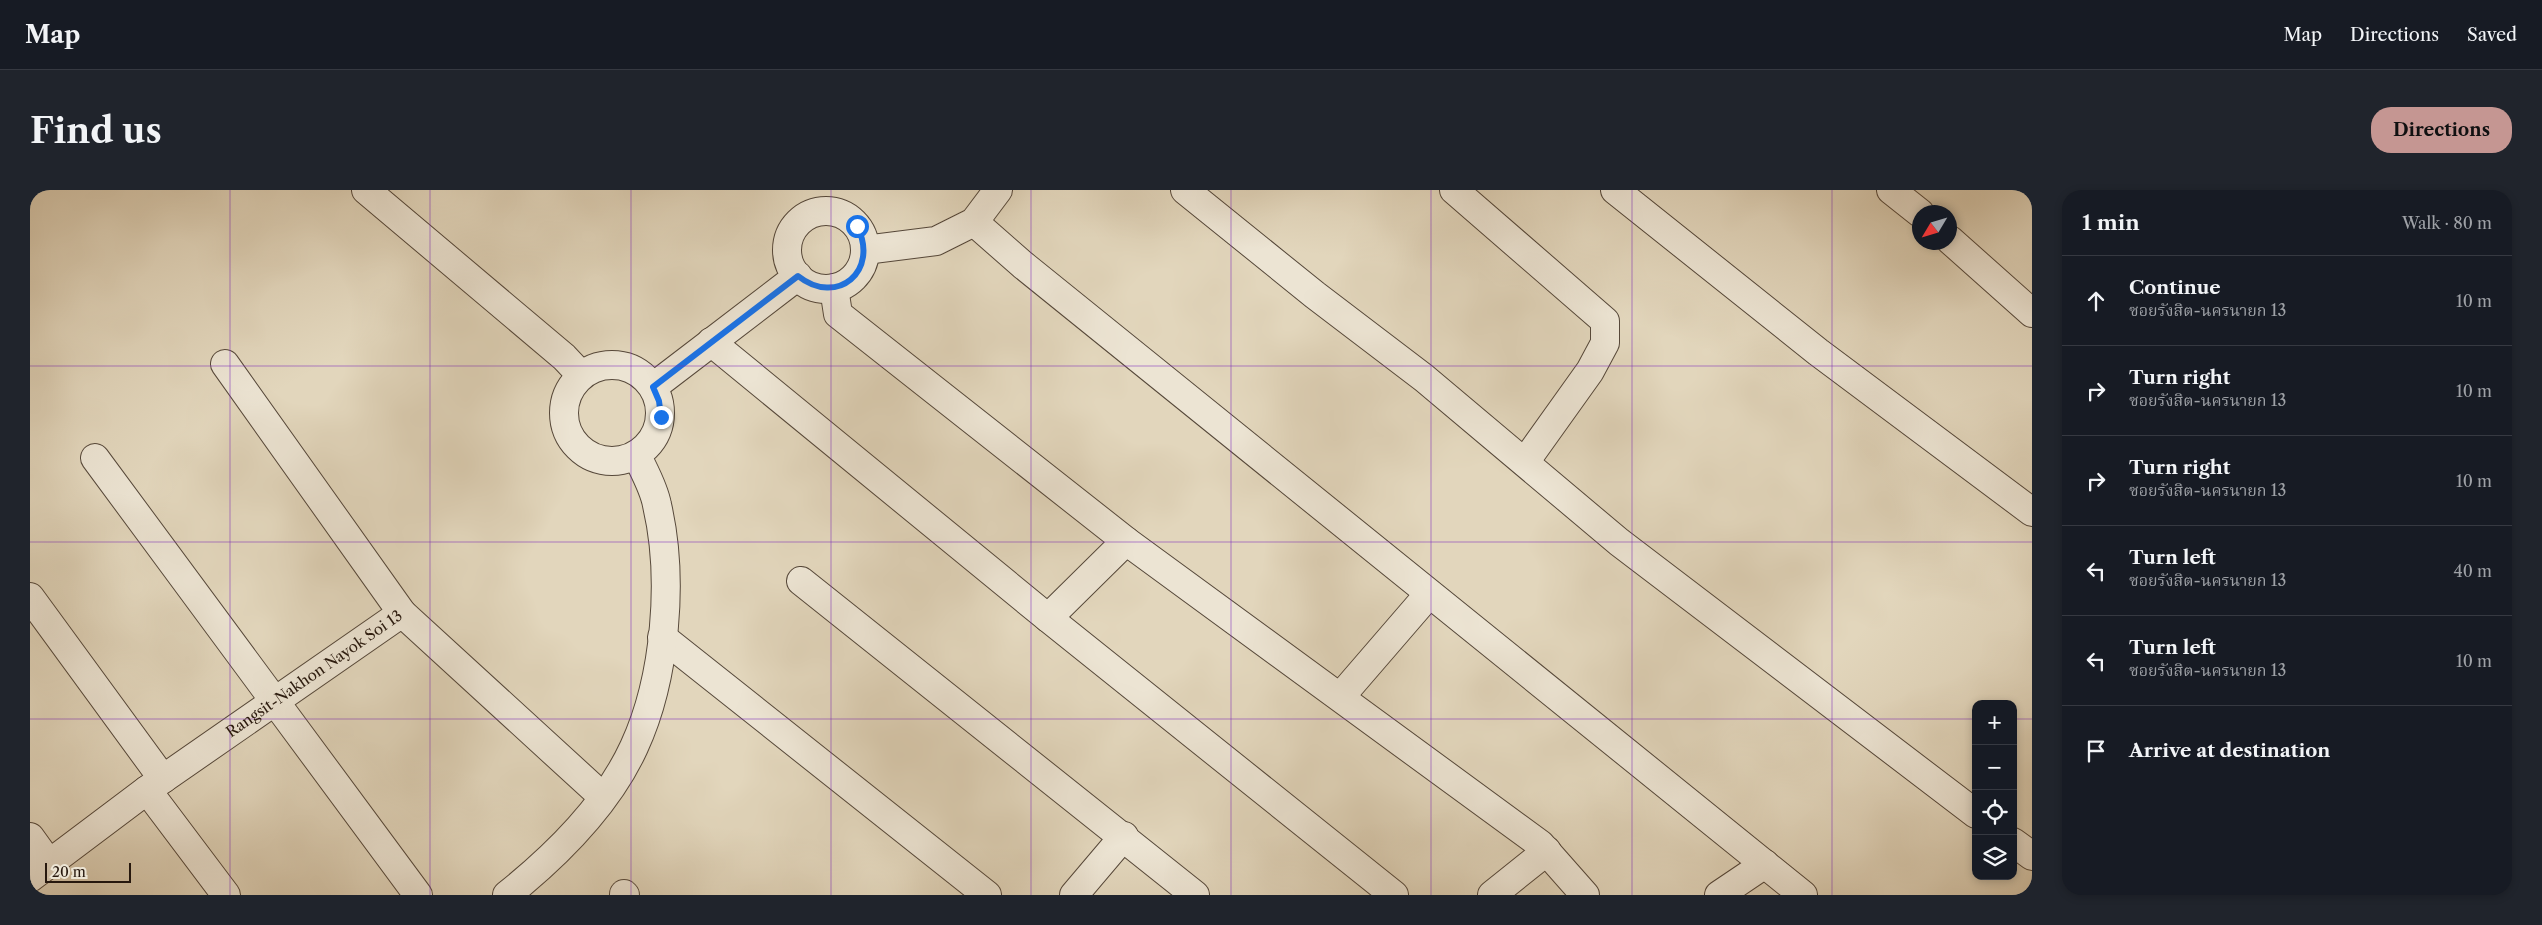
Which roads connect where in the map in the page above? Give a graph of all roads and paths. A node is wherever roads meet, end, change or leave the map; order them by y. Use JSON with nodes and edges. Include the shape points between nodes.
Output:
{"nodes":[{"id":1,"x":366,"y":190,"type":"edge"},
{"id":2,"x":998,"y":190,"type":"edge"},
{"id":3,"x":1185,"y":190,"type":"edge"},
{"id":4,"x":1454,"y":190,"type":"edge"},
{"id":5,"x":1616,"y":190,"type":"edge"},
{"id":6,"x":1892,"y":190,"type":"edge"},
{"id":7,"x":1912,"y":206,"type":"edge"},
{"id":8,"x":974,"y":222,"type":"junction"},
{"id":9,"x":1957,"y":246,"type":"edge"},
{"id":10,"x":865,"y":250,"type":"junction"},
{"id":11,"x":798,"y":276,"type":"junction"},
{"id":12,"x":834,"y":288,"type":"junction"},
{"id":13,"x":2032,"y":313,"type":"edge"},
{"id":14,"x":711,"y":342,"type":"junction"},
{"id":15,"x":225,"y":364,"type":"dead end"},
{"id":16,"x":581,"y":376,"type":"junction"},
{"id":17,"x":653,"y":387,"type":"junction"},
{"id":18,"x":637,"y":456,"type":"junction"},
{"id":19,"x":95,"y":458,"type":"dead end"},
{"id":20,"x":1524,"y":462,"type":"junction"},
{"id":21,"x":2032,"y":512,"type":"edge"},
{"id":22,"x":1126,"y":541,"type":"junction"},
{"id":23,"x":801,"y":581,"type":"dead end"},
{"id":24,"x":1429,"y":594,"type":"junction"},
{"id":25,"x":30,"y":597,"type":"edge"},
{"id":26,"x":402,"y":613,"type":"junction"},
{"id":27,"x":1048,"y":618,"type":"junction"},
{"id":28,"x":662,"y":637,"type":"junction"},
{"id":29,"x":1341,"y":696,"type":"junction"},
{"id":30,"x":274,"y":702,"type":"junction"},
{"id":31,"x":155,"y":785,"type":"junction"},
{"id":32,"x":603,"y":797,"type":"junction"},
{"id":33,"x":1972,"y":811,"type":"edge"},
{"id":34,"x":1124,"y":836,"type":"junction"},
{"id":35,"x":30,"y":837,"type":"edge"},
{"id":36,"x":2017,"y":845,"type":"edge"},
{"id":37,"x":1547,"y":850,"type":"junction"},
{"id":38,"x":2032,"y":856,"type":"edge"},
{"id":39,"x":1765,"y":864,"type":"junction"},
{"id":40,"x":39,"y":870,"type":"edge"},
{"id":41,"x":226,"y":895,"type":"edge"},
{"id":42,"x":418,"y":895,"type":"edge"},
{"id":43,"x":506,"y":895,"type":"edge"},
{"id":44,"x":987,"y":895,"type":"edge"},
{"id":45,"x":1074,"y":895,"type":"edge"},
{"id":46,"x":1195,"y":895,"type":"edge"},
{"id":47,"x":1394,"y":895,"type":"edge"},
{"id":48,"x":1492,"y":895,"type":"edge"},
{"id":49,"x":1585,"y":895,"type":"edge"},
{"id":50,"x":1719,"y":895,"type":"edge"},
{"id":51,"x":1803,"y":895,"type":"edge"}],
"edges":[{"from":1,"to":16,"type":"street","via":[[564,357]]},
{"from":2,"to":8,"type":"street"},
{"from":3,"to":20,"type":"street","via":[[1424,378]]},
{"from":4,"to":20,"type":"street","via":[[1605,321],[1605,343],[1590,370]]},
{"from":5,"to":21,"type":"street","via":[[1818,352]]},
{"from":6,"to":7,"type":"street"},
{"from":8,"to":10,"type":"street","via":[[936,241]]},
{"from":8,"to":24,"type":"street"},
{"from":9,"to":13,"type":"street"},
{"from":10,"to":11,"type":"street","via":[[857,226],[849,218],[838,212],[814,212],[794,227],[788,239],[788,259]]},
{"from":10,"to":12,"type":"street","via":[[857,274]]},
{"from":11,"to":12,"type":"street","via":[[808,285]]},
{"from":11,"to":14,"type":"street"},
{"from":12,"to":22,"type":"street","via":[[838,314]]},
{"from":14,"to":17,"type":"street"},
{"from":14,"to":27,"type":"street"},
{"from":15,"to":26,"type":"street"},
{"from":16,"to":17,"type":"street","via":[[595,368],[611,365],[628,367]]},
{"from":16,"to":18,"type":"street","via":[[570,388],[564,403],[568,435],[578,448],[606,462],[622,462]]},
{"from":17,"to":18,"type":"street","via":[[661,417],[657,433]]},
{"from":18,"to":28,"type":"street","via":[[657,503],[661,528],[667,598]]},
{"from":19,"to":30,"type":"street"},
{"from":20,"to":33,"type":"street","via":[[1619,542]]},
{"from":22,"to":27,"type":"street"},
{"from":22,"to":29,"type":"street"},
{"from":23,"to":34,"type":"street"},
{"from":24,"to":29,"type":"street"},
{"from":24,"to":39,"type":"street"},
{"from":25,"to":31,"type":"street"},
{"from":26,"to":30,"type":"street","name":"Rangsit-Nakhon Nayok Soi 13"},
{"from":26,"to":32,"type":"street","name":"Rangsit-Nakhon Nayok Soi 13"},
{"from":27,"to":47,"type":"street"},
{"from":28,"to":32,"type":"street","via":[[647,711],[634,747]]},
{"from":28,"to":44,"type":"street"},
{"from":29,"to":37,"type":"street"},
{"from":30,"to":31,"type":"street","name":"Rangsit-Nakhon Nayok Soi 13"},
{"from":30,"to":42,"type":"street"},
{"from":31,"to":40,"type":"street","name":"Rangsit-Nakhon Nayok Soi 13"},
{"from":31,"to":41,"type":"street"},
{"from":32,"to":43,"type":"street","via":[[561,848]]},
{"from":34,"to":45,"type":"street"},
{"from":34,"to":46,"type":"street"},
{"from":35,"to":40,"type":"street"},
{"from":36,"to":38,"type":"street"},
{"from":37,"to":48,"type":"street"},
{"from":37,"to":49,"type":"street"},
{"from":39,"to":50,"type":"street"},
{"from":39,"to":51,"type":"street"}]}
